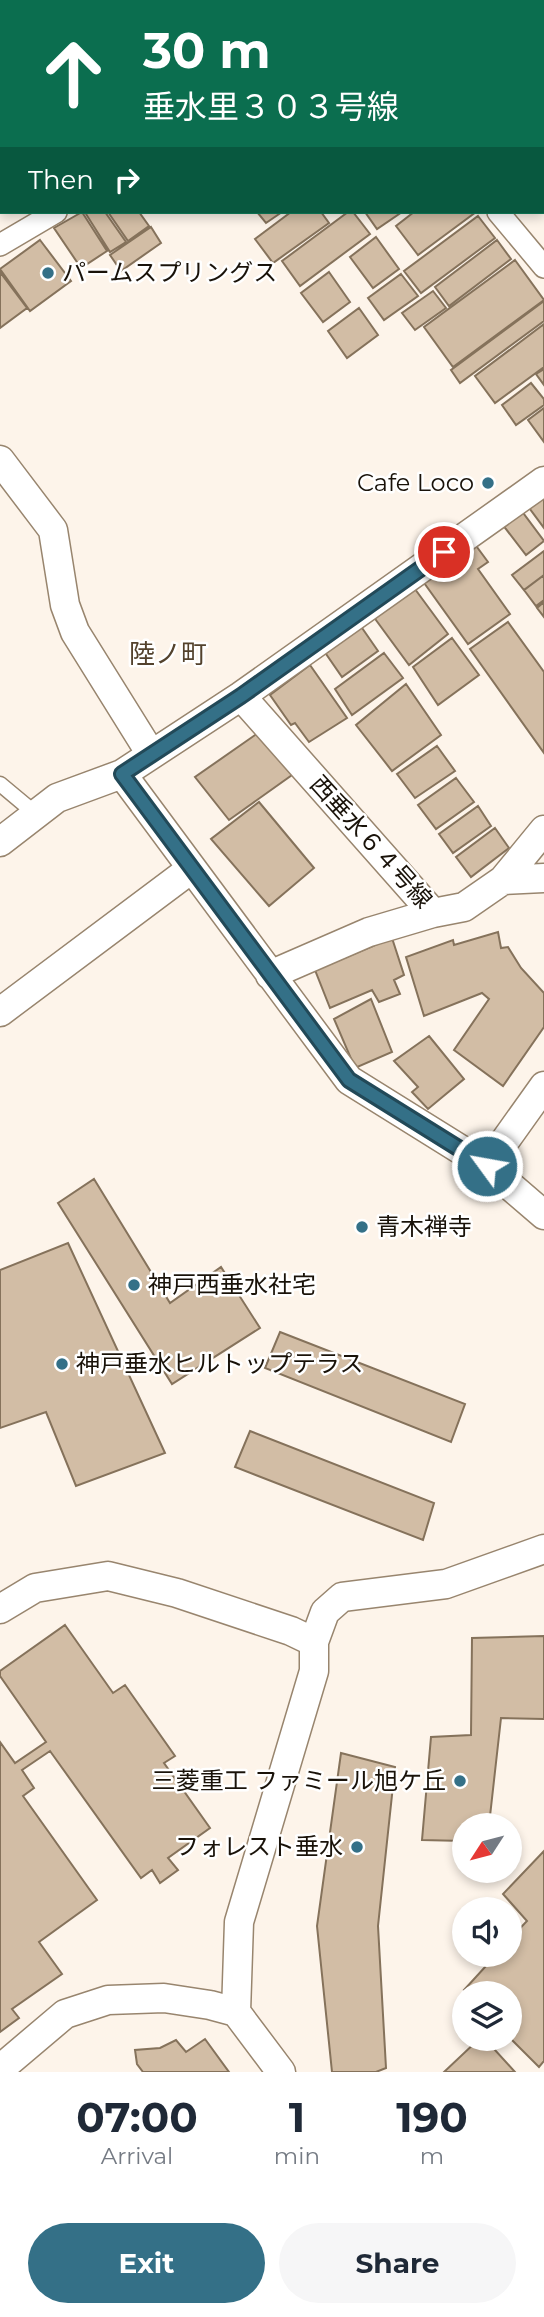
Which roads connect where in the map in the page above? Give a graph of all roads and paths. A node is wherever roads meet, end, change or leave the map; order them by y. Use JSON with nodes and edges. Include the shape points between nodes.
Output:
{"nodes":[{"id":1,"x":53,"y":214,"type":"edge"},
{"id":2,"x":500,"y":214,"type":"edge"},
{"id":3,"x":0,"y":246,"type":"edge"},
{"id":4,"x":544,"y":267,"type":"edge"},
{"id":5,"x":0,"y":460,"type":"edge"},
{"id":6,"x":544,"y":481,"type":"edge"},
{"id":7,"x":241,"y":696,"type":"junction"},
{"id":8,"x":151,"y":754,"type":"junction"},
{"id":9,"x":122,"y":774,"type":"junction"},
{"id":10,"x":0,"y":784,"type":"edge"},
{"id":11,"x":36,"y":814,"type":"junction"},
{"id":12,"x":544,"y":830,"type":"edge"},
{"id":13,"x":0,"y":842,"type":"edge"},
{"id":14,"x":191,"y":869,"type":"junction"},
{"id":15,"x":544,"y":878,"type":"edge"},
{"id":16,"x":503,"y":880,"type":"junction"},
{"id":17,"x":433,"y":913,"type":"junction"},
{"id":18,"x":270,"y":975,"type":"junction"},
{"id":19,"x":0,"y":1012,"type":"edge"},
{"id":20,"x":544,"y":1086,"type":"edge"},
{"id":21,"x":487,"y":1166,"type":"junction"},
{"id":22,"x":544,"y":1215,"type":"edge"},
{"id":23,"x":544,"y":1549,"type":"edge"},
{"id":24,"x":0,"y":1609,"type":"edge"},
{"id":25,"x":314,"y":1642,"type":"junction"},
{"id":26,"x":236,"y":2012,"type":"junction"},
{"id":27,"x":0,"y":2069,"type":"edge"},
{"id":28,"x":281,"y":2072,"type":"edge"}],
"edges":[{"from":1,"to":3,"type":"street"},
{"from":2,"to":4,"type":"street"},
{"from":5,"to":8,"type":"street","via":[[53,530],[65,605],[75,632]]},
{"from":6,"to":7,"type":"street"},
{"from":7,"to":8,"type":"street"},
{"from":7,"to":17,"type":"street","name":"西垂水６４号線"},
{"from":8,"to":9,"type":"street"},
{"from":9,"to":11,"type":"street","via":[[57,798]]},
{"from":9,"to":14,"type":"street"},
{"from":10,"to":11,"type":"lane"},
{"from":11,"to":13,"type":"street"},
{"from":12,"to":16,"type":"street","name":"西垂水６４号線"},
{"from":14,"to":18,"type":"street"},
{"from":14,"to":19,"type":"street"},
{"from":15,"to":16,"type":"street"},
{"from":16,"to":17,"type":"street","name":"西垂水６４号線","via":[[464,907]]},
{"from":17,"to":18,"type":"street","via":[[369,932]]},
{"from":18,"to":21,"type":"street","via":[[349,1080]]},
{"from":20,"to":21,"type":"street"},
{"from":21,"to":22,"type":"street"},
{"from":23,"to":25,"type":"street","via":[[446,1584],[342,1597],[326,1612]]},
{"from":24,"to":25,"type":"street","via":[[35,1588],[108,1576],[177,1593]]},
{"from":25,"to":26,"type":"street","via":[[314,1671],[239,1922]]},
{"from":26,"to":27,"type":"street","via":[[164,1998],[108,2000],[65,2014]]},
{"from":26,"to":28,"type":"street"}]}
